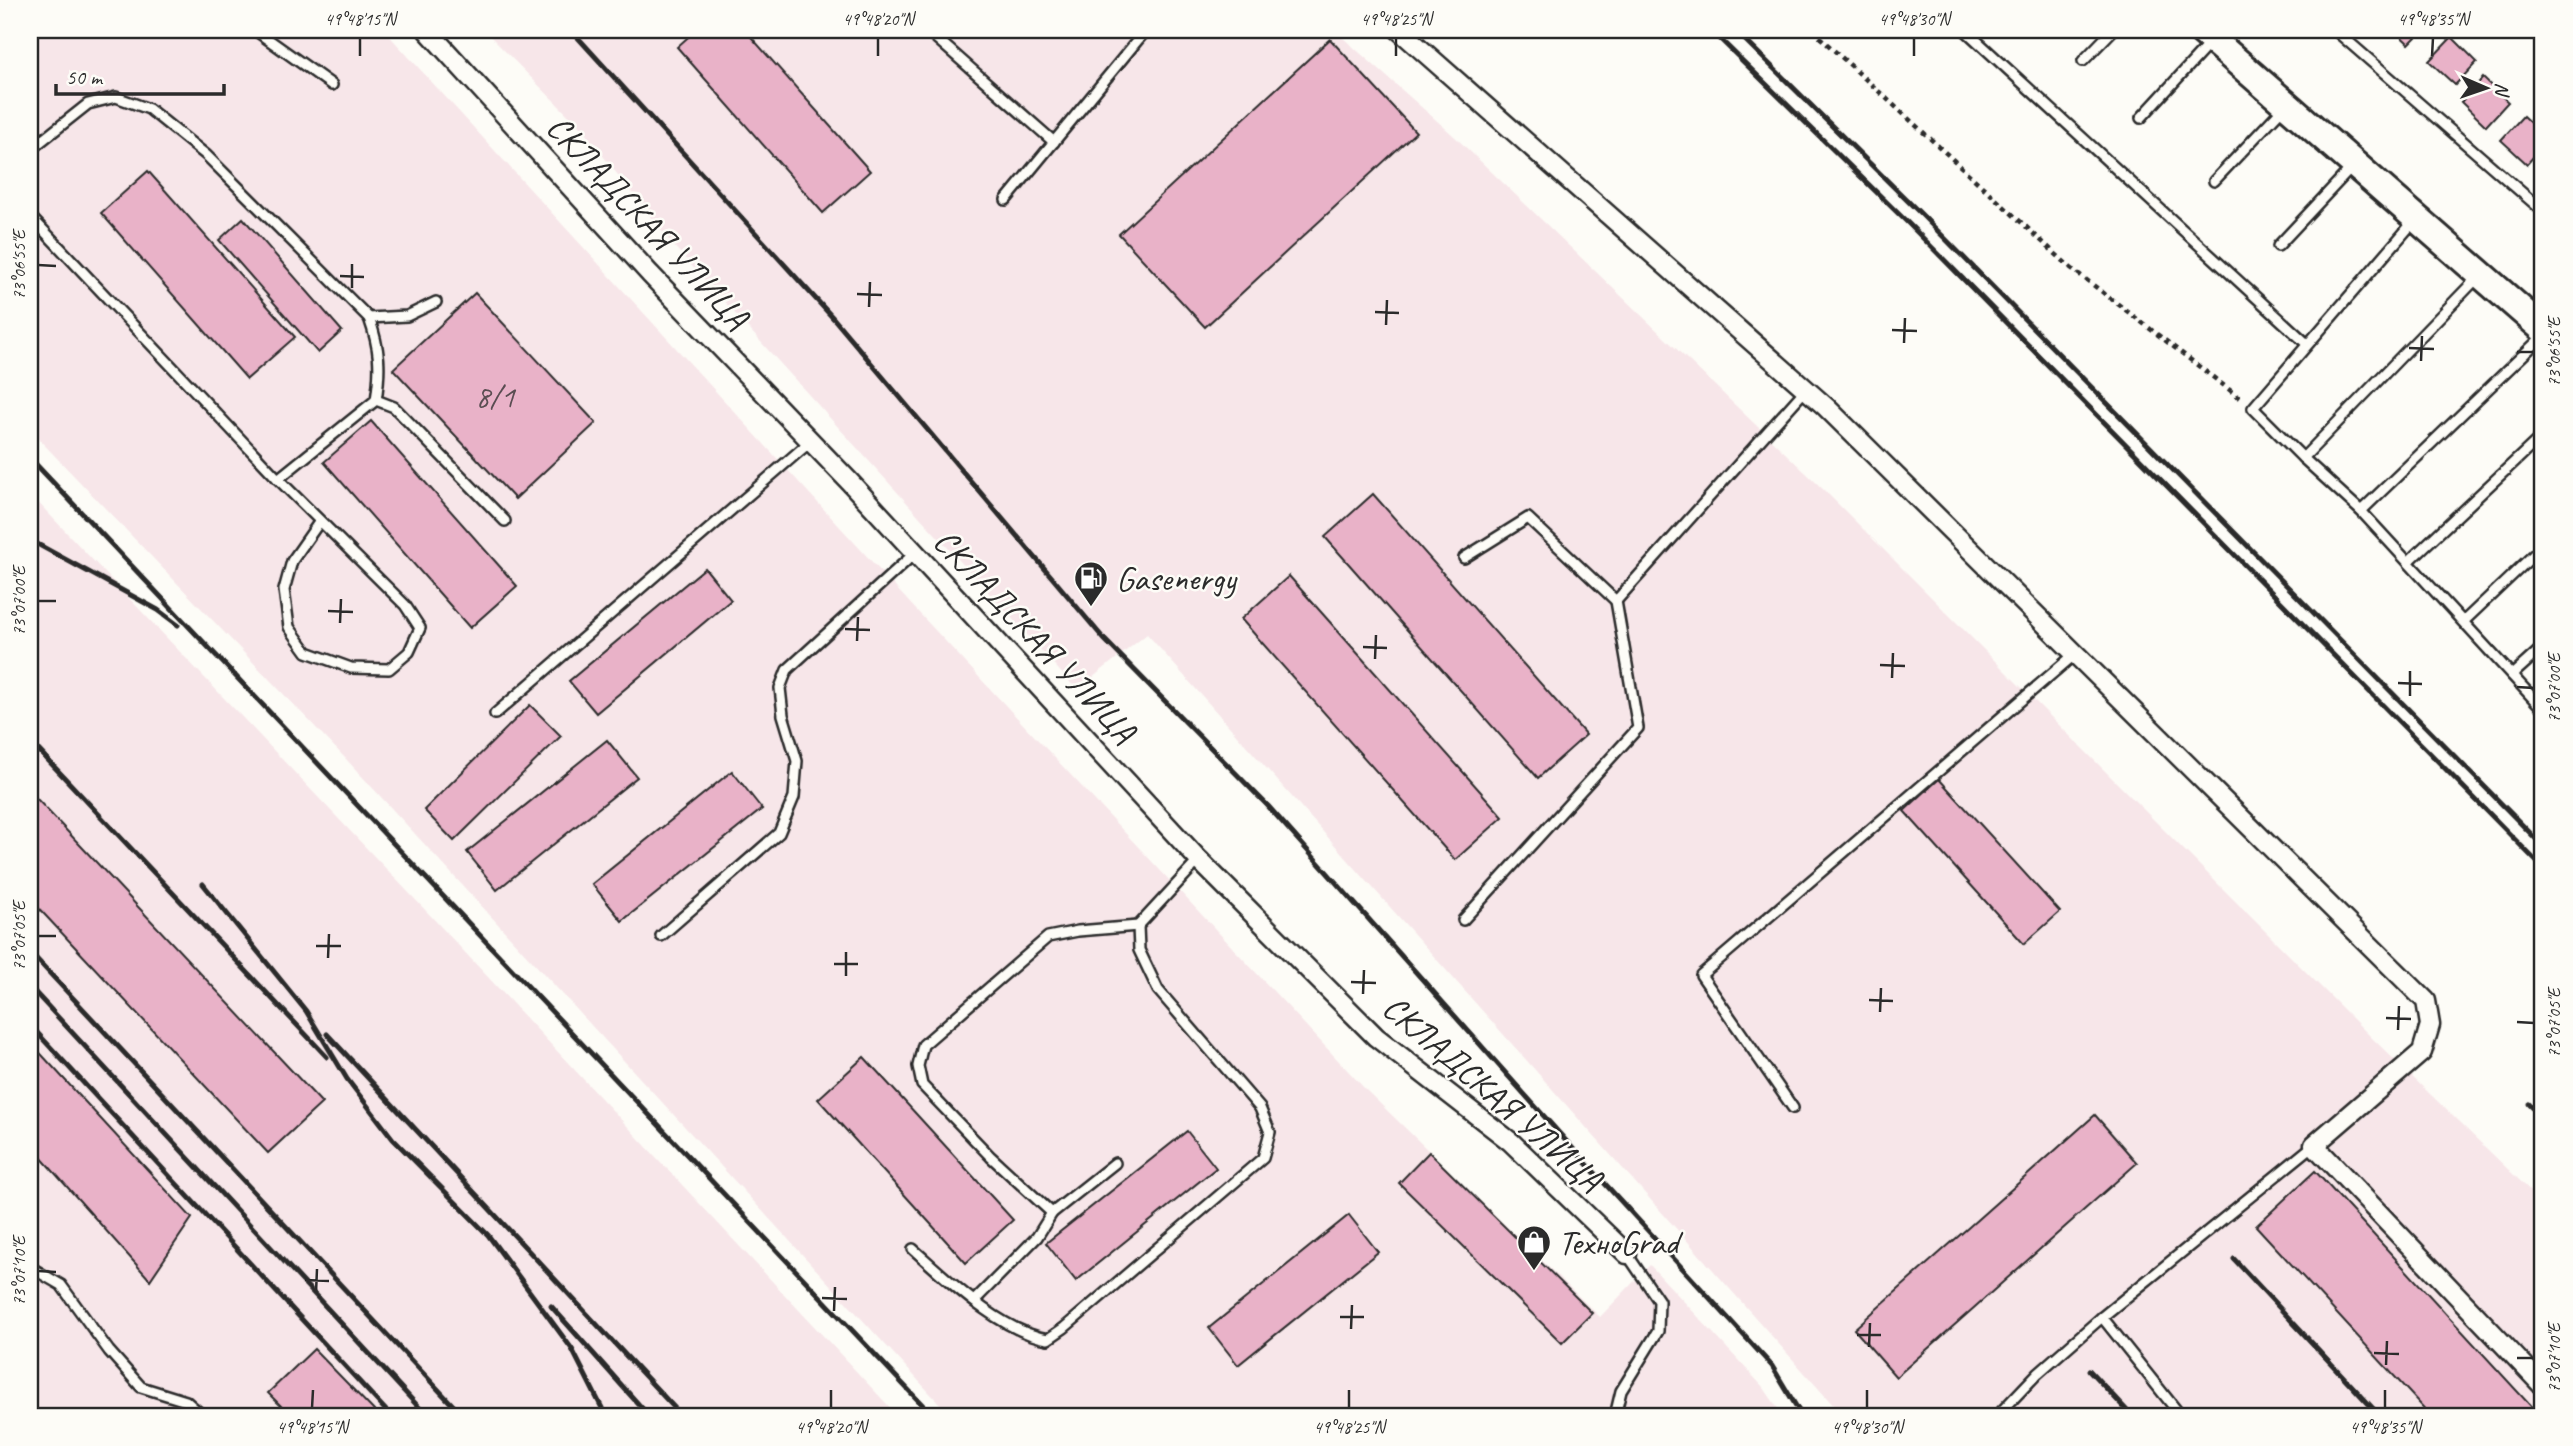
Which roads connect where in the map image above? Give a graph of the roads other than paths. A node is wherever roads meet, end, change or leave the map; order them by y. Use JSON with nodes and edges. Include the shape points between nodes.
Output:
{"nodes":[{"id":1,"x":255,"y":30,"type":"edge"},
{"id":2,"x":427,"y":30,"type":"edge"},
{"id":3,"x":927,"y":30,"type":"edge"},
{"id":4,"x":1146,"y":30,"type":"edge"},
{"id":5,"x":1399,"y":30,"type":"edge"},
{"id":6,"x":1965,"y":30,"type":"edge"},
{"id":7,"x":2113,"y":30,"type":"edge"},
{"id":8,"x":2335,"y":30,"type":"edge"},
{"id":9,"x":2207,"y":35,"type":"edge"},
{"id":10,"x":2083,"y":61,"type":"dead end"},
{"id":11,"x":332,"y":85,"type":"dead end"},
{"id":12,"x":2287,"y":105,"type":"junction"},
{"id":13,"x":2141,"y":118,"type":"dead end"},
{"id":14,"x":1054,"y":142,"type":"junction"},
{"id":15,"x":30,"y":150,"type":"edge"},
{"id":16,"x":2354,"y":165,"type":"junction"},
{"id":17,"x":2214,"y":181,"type":"dead end"},
{"id":18,"x":1006,"y":200,"type":"dead end"},
{"id":19,"x":2543,"y":211,"type":"edge"},
{"id":20,"x":30,"y":216,"type":"edge"},
{"id":21,"x":2416,"y":219,"type":"junction"},
{"id":22,"x":2278,"y":247,"type":"dead end"},
{"id":23,"x":2480,"y":274,"type":"junction"},
{"id":24,"x":436,"y":302,"type":"dead end"},
{"id":25,"x":369,"y":318,"type":"junction"},
{"id":26,"x":2543,"y":329,"type":"edge"},
{"id":27,"x":2543,"y":336,"type":"edge"},
{"id":28,"x":2306,"y":344,"type":"junction"},
{"id":29,"x":1806,"y":389,"type":"junction"},
{"id":30,"x":376,"y":400,"type":"junction"},
{"id":31,"x":2543,"y":435,"type":"edge"},
{"id":32,"x":811,"y":440,"type":"junction"},
{"id":33,"x":2303,"y":458,"type":"junction"},
{"id":34,"x":278,"y":479,"type":"junction"},
{"id":35,"x":2361,"y":511,"type":"junction"},
{"id":36,"x":320,"y":521,"type":"junction"},
{"id":37,"x":505,"y":521,"type":"dead end"},
{"id":38,"x":2543,"y":546,"type":"edge"},
{"id":39,"x":915,"y":552,"type":"junction"},
{"id":40,"x":1464,"y":558,"type":"dead end"},
{"id":41,"x":2409,"y":561,"type":"junction"},
{"id":42,"x":1616,"y":601,"type":"junction"},
{"id":43,"x":2464,"y":621,"type":"junction"},
{"id":44,"x":2543,"y":647,"type":"edge"},
{"id":45,"x":2075,"y":654,"type":"junction"},
{"id":46,"x":2512,"y":675,"type":"junction"},
{"id":47,"x":2543,"y":709,"type":"edge"},
{"id":48,"x":495,"y":714,"type":"dead end"},
{"id":49,"x":1199,"y":860,"type":"junction"},
{"id":50,"x":1463,"y":920,"type":"dead end"},
{"id":51,"x":1138,"y":926,"type":"junction"},
{"id":52,"x":661,"y":936,"type":"dead end"},
{"id":53,"x":1793,"y":1108,"type":"dead end"},
{"id":54,"x":2314,"y":1144,"type":"junction"},
{"id":55,"x":1115,"y":1163,"type":"dead end"},
{"id":56,"x":1052,"y":1213,"type":"junction"},
{"id":57,"x":913,"y":1249,"type":"dead end"},
{"id":58,"x":1627,"y":1254,"type":"joint"},
{"id":59,"x":30,"y":1267,"type":"edge"},
{"id":60,"x":974,"y":1301,"type":"junction"},
{"id":61,"x":2102,"y":1317,"type":"junction"},
{"id":62,"x":2543,"y":1385,"type":"edge"},
{"id":63,"x":203,"y":1416,"type":"edge"},
{"id":64,"x":1615,"y":1416,"type":"edge"},
{"id":65,"x":1997,"y":1416,"type":"edge"},
{"id":66,"x":2181,"y":1416,"type":"edge"}],
"edges":[{"from":1,"to":11,"type":"lane"},
{"from":2,"to":32,"type":"street","name":"СКЛАДСКАЯ УЛИЦА","via":[[650,274]]},
{"from":3,"to":14,"type":"lane"},
{"from":4,"to":14,"type":"lane"},
{"from":5,"to":29,"type":"street"},
{"from":6,"to":28,"type":"lane"},
{"from":7,"to":10,"type":"lane"},
{"from":8,"to":19,"type":"lane"},
{"from":9,"to":12,"type":"street"},
{"from":9,"to":13,"type":"lane"},
{"from":12,"to":16,"type":"street"},
{"from":12,"to":17,"type":"lane"},
{"from":14,"to":18,"type":"lane"},
{"from":15,"to":25,"type":"lane","via":[[88,104],[116,97],[149,109],[206,155]]},
{"from":16,"to":21,"type":"street"},
{"from":16,"to":22,"type":"lane"},
{"from":20,"to":34,"type":"lane"},
{"from":21,"to":23,"type":"street"},
{"from":21,"to":28,"type":"lane"},
{"from":23,"to":26,"type":"street"},
{"from":23,"to":33,"type":"lane"},
{"from":24,"to":25,"type":"lane","via":[[407,316]]},
{"from":25,"to":30,"type":"lane","via":[[381,369]]},
{"from":27,"to":35,"type":"lane"},
{"from":28,"to":33,"type":"lane","via":[[2253,408]]},
{"from":29,"to":42,"type":"lane"},
{"from":29,"to":45,"type":"street"},
{"from":30,"to":34,"type":"lane"},
{"from":30,"to":37,"type":"lane","via":[[394,407]]},
{"from":31,"to":41,"type":"lane"},
{"from":32,"to":39,"type":"street","name":"СКЛАДСКАЯ УЛИЦА"},
{"from":32,"to":48,"type":"lane"},
{"from":33,"to":35,"type":"lane"},
{"from":34,"to":36,"type":"lane"},
{"from":35,"to":41,"type":"lane"},
{"from":36,"to":36,"type":"lane","via":[[405,604],[420,628],[410,652],[390,669],[351,668],[307,652],[289,627],[284,590],[292,561]]},
{"from":38,"to":43,"type":"lane"},
{"from":39,"to":49,"type":"street","name":"СКЛАДСКАЯ УЛИЦА"},
{"from":39,"to":52,"type":"lane","via":[[787,670],[780,688],[797,761],[794,797],[779,833]]},
{"from":40,"to":42,"type":"lane","via":[[1528,518]]},
{"from":41,"to":43,"type":"lane"},
{"from":42,"to":50,"type":"lane","via":[[1638,728]]},
{"from":43,"to":46,"type":"lane"},
{"from":44,"to":46,"type":"lane"},
{"from":45,"to":53,"type":"lane","via":[[1701,975]]},
{"from":45,"to":54,"type":"street","via":[[2426,1001],[2430,1025],[2422,1052]]},
{"from":46,"to":47,"type":"lane"},
{"from":49,"to":51,"type":"lane"},
{"from":49,"to":58,"type":"street","name":"СКЛАДСКАЯ УЛИЦА","via":[[1376,1037],[1511,1142]]},
{"from":51,"to":56,"type":"lane","via":[[1048,937],[923,1045],[918,1066],[922,1085]]},
{"from":51,"to":60,"type":"lane","via":[[1139,950],[1158,990],[1260,1108],[1270,1132],[1263,1158],[1048,1339],[1029,1336]]},
{"from":54,"to":61,"type":"lane"},
{"from":54,"to":62,"type":"street"},
{"from":55,"to":56,"type":"lane"},
{"from":56,"to":60,"type":"lane","via":[[1037,1237]]},
{"from":57,"to":60,"type":"lane"},
{"from":58,"to":64,"type":"lane","via":[[1660,1301],[1658,1331],[1621,1391]]},
{"from":59,"to":63,"type":"lane","via":[[61,1285],[141,1387],[186,1401]]},
{"from":61,"to":65,"type":"lane"},
{"from":61,"to":66,"type":"lane"}]}
